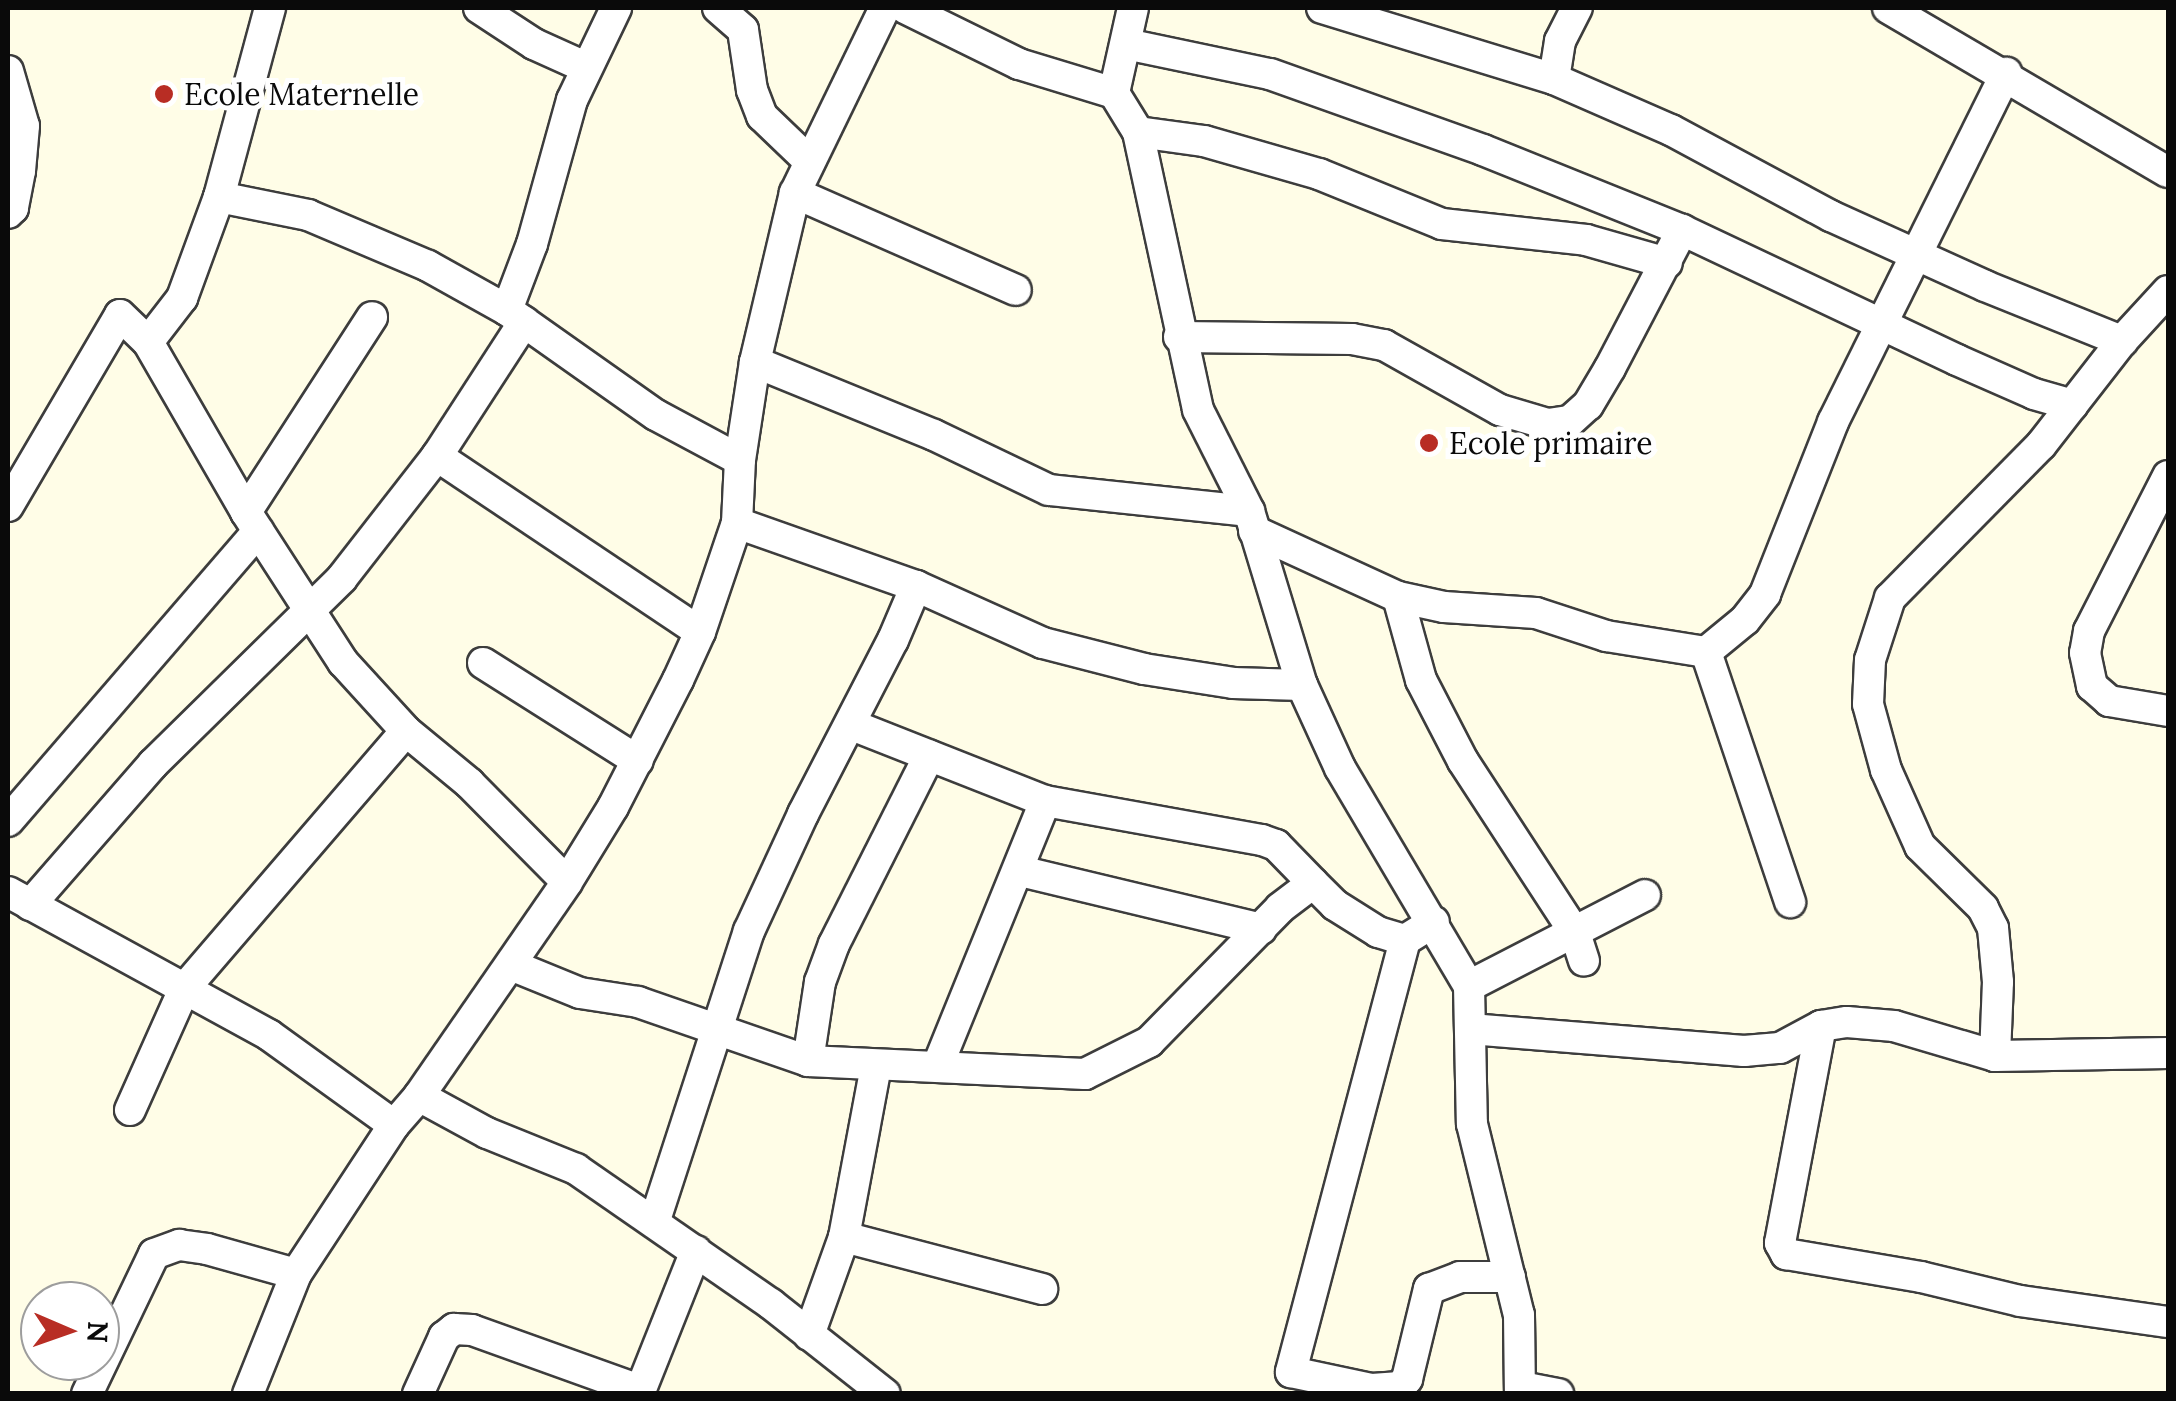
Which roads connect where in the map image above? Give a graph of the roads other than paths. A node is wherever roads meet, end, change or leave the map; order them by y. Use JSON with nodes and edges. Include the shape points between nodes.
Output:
{"nodes":[{"id":1,"x":270,"y":8,"type":"edge"},
{"id":2,"x":478,"y":8,"type":"edge"},
{"id":3,"x":616,"y":8,"type":"edge"},
{"id":4,"x":718,"y":8,"type":"edge"},
{"id":5,"x":885,"y":8,"type":"edge"},
{"id":6,"x":905,"y":8,"type":"edge"},
{"id":7,"x":1134,"y":8,"type":"edge"},
{"id":8,"x":1322,"y":8,"type":"edge"},
{"id":9,"x":1577,"y":8,"type":"edge"},
{"id":10,"x":1888,"y":8,"type":"edge"},
{"id":11,"x":1126,"y":44,"type":"junction"},
{"id":12,"x":585,"y":67,"type":"junction"},
{"id":13,"x":8,"y":71,"type":"edge"},
{"id":14,"x":2006,"y":74,"type":"junction"},
{"id":15,"x":1554,"y":79,"type":"junction"},
{"id":16,"x":1114,"y":93,"type":"junction"},
{"id":17,"x":1138,"y":132,"type":"junction"},
{"id":18,"x":809,"y":160,"type":"junction"},
{"id":19,"x":2168,"y":172,"type":"edge"},
{"id":20,"x":796,"y":193,"type":"junction"},
{"id":21,"x":220,"y":197,"type":"junction"},
{"id":22,"x":8,"y":214,"type":"edge"},
{"id":23,"x":1682,"y":230,"type":"junction"},
{"id":24,"x":1914,"y":253,"type":"junction"},
{"id":25,"x":1667,"y":263,"type":"junction"},
{"id":26,"x":1016,"y":290,"type":"dead end"},
{"id":27,"x":2168,"y":291,"type":"edge"},
{"id":28,"x":515,"y":316,"type":"junction"},
{"id":29,"x":372,"y":317,"type":"dead end"},
{"id":30,"x":1882,"y":326,"type":"junction"},
{"id":31,"x":1179,"y":337,"type":"junction"},
{"id":32,"x":2122,"y":341,"type":"junction"},
{"id":33,"x":148,"y":342,"type":"junction"},
{"id":34,"x":755,"y":362,"type":"junction"},
{"id":35,"x":2072,"y":405,"type":"junction"},
{"id":36,"x":437,"y":456,"type":"junction"},
{"id":37,"x":740,"y":460,"type":"junction"},
{"id":38,"x":2168,"y":476,"type":"edge"},
{"id":39,"x":8,"y":506,"type":"edge"},
{"id":40,"x":1252,"y":521,"type":"junction"},
{"id":41,"x":252,"y":522,"type":"junction"},
{"id":42,"x":737,"y":524,"type":"junction"},
{"id":43,"x":916,"y":586,"type":"junction"},
{"id":44,"x":1398,"y":597,"type":"junction"},
{"id":45,"x":307,"y":613,"type":"junction"},
{"id":46,"x":700,"y":632,"type":"junction"},
{"id":47,"x":1706,"y":652,"type":"junction"},
{"id":48,"x":483,"y":663,"type":"dead end"},
{"id":49,"x":1302,"y":684,"type":"junction"},
{"id":50,"x":2168,"y":711,"type":"edge"},
{"id":51,"x":852,"y":725,"type":"junction"},
{"id":52,"x":406,"y":731,"type":"junction"},
{"id":53,"x":929,"y":756,"type":"junction"},
{"id":54,"x":638,"y":761,"type":"junction"},
{"id":55,"x":1045,"y":801,"type":"junction"},
{"id":56,"x":8,"y":821,"type":"edge"},
{"id":57,"x":1020,"y":871,"type":"junction"},
{"id":58,"x":567,"y":882,"type":"junction"},
{"id":59,"x":1314,"y":883,"type":"junction"},
{"id":60,"x":1645,"y":896,"type":"dead end"},
{"id":61,"x":19,"y":898,"type":"edge"},
{"id":62,"x":1790,"y":902,"type":"dead end"},
{"id":63,"x":1434,"y":922,"type":"junction"},
{"id":64,"x":1261,"y":929,"type":"junction"},
{"id":65,"x":1405,"y":940,"type":"junction"},
{"id":66,"x":1580,"y":947,"type":"junction"},
{"id":67,"x":511,"y":965,"type":"junction"},
{"id":68,"x":1469,"y":986,"type":"junction"},
{"id":69,"x":184,"y":989,"type":"junction"},
{"id":70,"x":1821,"y":1026,"type":"junction"},
{"id":71,"x":1470,"y":1029,"type":"junction"},
{"id":72,"x":715,"y":1030,"type":"junction"},
{"id":73,"x":2168,"y":1052,"type":"edge"},
{"id":74,"x":1994,"y":1056,"type":"junction"},
{"id":75,"x":808,"y":1061,"type":"junction"},
{"id":76,"x":938,"y":1064,"type":"junction"},
{"id":77,"x":876,"y":1066,"type":"junction"},
{"id":78,"x":419,"y":1096,"type":"junction"},
{"id":79,"x":130,"y":1110,"type":"dead end"},
{"id":80,"x":394,"y":1125,"type":"junction"},
{"id":81,"x":655,"y":1220,"type":"junction"},
{"id":82,"x":844,"y":1238,"type":"junction"},
{"id":83,"x":696,"y":1251,"type":"junction"},
{"id":84,"x":296,"y":1274,"type":"junction"},
{"id":85,"x":1510,"y":1277,"type":"junction"},
{"id":86,"x":1042,"y":1290,"type":"dead end"},
{"id":87,"x":2168,"y":1322,"type":"edge"},
{"id":88,"x":809,"y":1336,"type":"junction"},
{"id":89,"x":1521,"y":1390,"type":"edge"},
{"id":90,"x":640,"y":1392,"type":"edge"},
{"id":91,"x":87,"y":1394,"type":"edge"},
{"id":92,"x":248,"y":1394,"type":"edge"},
{"id":93,"x":418,"y":1394,"type":"edge"},
{"id":94,"x":886,"y":1394,"type":"edge"},
{"id":95,"x":1558,"y":1394,"type":"edge"}],
"edges":[{"from":1,"to":21,"type":"street"},
{"from":2,"to":12,"type":"street"},
{"from":3,"to":12,"type":"street"},
{"from":4,"to":18,"type":"street","via":[[743,30],[762,116]]},
{"from":5,"to":18,"type":"street"},
{"from":6,"to":16,"type":"street","via":[[1001,57]]},
{"from":7,"to":11,"type":"street"},
{"from":8,"to":15,"type":"street"},
{"from":9,"to":15,"type":"street","via":[[1560,41]]},
{"from":10,"to":14,"type":"street"},
{"from":11,"to":16,"type":"street"},
{"from":11,"to":23,"type":"street","via":[[1270,74]]},
{"from":12,"to":28,"type":"street"},
{"from":13,"to":22,"type":"street","via":[[24,126]]},
{"from":14,"to":19,"type":"street"},
{"from":14,"to":24,"type":"street"},
{"from":15,"to":24,"type":"street","via":[[1672,130]]},
{"from":16,"to":17,"type":"street"},
{"from":17,"to":25,"type":"street","via":[[1204,141],[1319,174],[1442,224],[1586,240]]},
{"from":17,"to":31,"type":"street"},
{"from":18,"to":20,"type":"street"},
{"from":20,"to":26,"type":"street"},
{"from":20,"to":34,"type":"street"},
{"from":21,"to":28,"type":"street","via":[[345,229]]},
{"from":21,"to":33,"type":"street","via":[[182,298]]},
{"from":23,"to":25,"type":"street"},
{"from":23,"to":30,"type":"street"},
{"from":24,"to":30,"type":"street"},
{"from":24,"to":32,"type":"street"},
{"from":25,"to":31,"type":"street","via":[[1588,405],[1570,421],[1548,424],[1500,410],[1384,345],[1352,338]]},
{"from":27,"to":32,"type":"street"},
{"from":28,"to":36,"type":"street"},
{"from":28,"to":37,"type":"street","via":[[656,415]]},
{"from":29,"to":41,"type":"street"},
{"from":30,"to":35,"type":"street"},
{"from":30,"to":47,"type":"street","via":[[1833,422],[1765,594]]},
{"from":31,"to":40,"type":"street","via":[[1198,410]]},
{"from":32,"to":35,"type":"street"},
{"from":33,"to":39,"type":"street","via":[[120,315]]},
{"from":33,"to":41,"type":"street"},
{"from":34,"to":37,"type":"street"},
{"from":34,"to":40,"type":"street","via":[[1050,490]]},
{"from":35,"to":74,"type":"street","via":[[1890,598],[1870,660],[1868,704],[1886,770],[1920,846],[1983,908],[1993,928]]},
{"from":36,"to":45,"type":"street"},
{"from":36,"to":46,"type":"street"},
{"from":37,"to":42,"type":"street"},
{"from":38,"to":50,"type":"street","via":[[2089,631],[2085,653],[2092,686],[2109,701]]},
{"from":40,"to":44,"type":"street"},
{"from":40,"to":49,"type":"street"},
{"from":41,"to":45,"type":"street"},
{"from":41,"to":56,"type":"street"},
{"from":42,"to":43,"type":"street"},
{"from":42,"to":46,"type":"street"},
{"from":43,"to":49,"type":"street","via":[[1043,643],[1233,683]]},
{"from":43,"to":51,"type":"street"},
{"from":44,"to":47,"type":"street","via":[[1444,608],[1536,613],[1606,636]]},
{"from":44,"to":66,"type":"street","via":[[1422,680],[1463,761]]},
{"from":45,"to":52,"type":"street"},
{"from":45,"to":61,"type":"street"},
{"from":46,"to":54,"type":"street"},
{"from":47,"to":62,"type":"street"},
{"from":48,"to":54,"type":"street"},
{"from":49,"to":63,"type":"street","via":[[1340,768]]},
{"from":51,"to":53,"type":"street"},
{"from":51,"to":72,"type":"street","via":[[749,931]]},
{"from":52,"to":58,"type":"street","via":[[469,783]]},
{"from":52,"to":69,"type":"street"},
{"from":53,"to":55,"type":"street"},
{"from":53,"to":75,"type":"street","via":[[834,944],[820,982]]},
{"from":54,"to":58,"type":"street"},
{"from":55,"to":57,"type":"street"},
{"from":55,"to":59,"type":"street","via":[[1262,840],[1276,845]]},
{"from":57,"to":64,"type":"street"},
{"from":57,"to":76,"type":"street"},
{"from":58,"to":67,"type":"street"},
{"from":59,"to":64,"type":"street"},
{"from":59,"to":65,"type":"street","via":[[1378,932]]},
{"from":60,"to":66,"type":"street"},
{"from":61,"to":69,"type":"street"},
{"from":63,"to":65,"type":"street"},
{"from":63,"to":68,"type":"street"},
{"from":64,"to":76,"type":"street","via":[[1149,1042],[1085,1074]]},
{"from":65,"to":85,"type":"street","via":[[1290,1372],[1372,1389],[1400,1387],[1428,1289],[1460,1277]]},
{"from":66,"to":68,"type":"street"},
{"from":67,"to":72,"type":"street","via":[[580,994],[638,1002]]},
{"from":67,"to":78,"type":"street"},
{"from":68,"to":71,"type":"street"},
{"from":69,"to":79,"type":"street"},
{"from":69,"to":80,"type":"street","via":[[268,1035]]},
{"from":70,"to":71,"type":"street","via":[[1780,1048],[1744,1050]]},
{"from":70,"to":74,"type":"street","via":[[1894,1026]]},
{"from":70,"to":87,"type":"street","via":[[1780,1243],[1786,1254],[2020,1301]]},
{"from":71,"to":85,"type":"street","via":[[1472,1124]]},
{"from":72,"to":75,"type":"street"},
{"from":72,"to":81,"type":"street"},
{"from":73,"to":74,"type":"street"},
{"from":75,"to":77,"type":"street"},
{"from":76,"to":77,"type":"street"},
{"from":77,"to":82,"type":"street"},
{"from":78,"to":80,"type":"street"},
{"from":78,"to":81,"type":"street","via":[[576,1169]]},
{"from":80,"to":84,"type":"street"},
{"from":81,"to":83,"type":"street"},
{"from":82,"to":86,"type":"street"},
{"from":82,"to":88,"type":"street"},
{"from":83,"to":88,"type":"street"},
{"from":83,"to":90,"type":"street"},
{"from":84,"to":91,"type":"street","via":[[180,1245],[154,1254]]},
{"from":84,"to":92,"type":"street"},
{"from":85,"to":89,"type":"street","via":[[1519,1315]]},
{"from":88,"to":94,"type":"street"},
{"from":89,"to":95,"type":"street"},
{"from":90,"to":93,"type":"street","via":[[454,1329]]}]}
